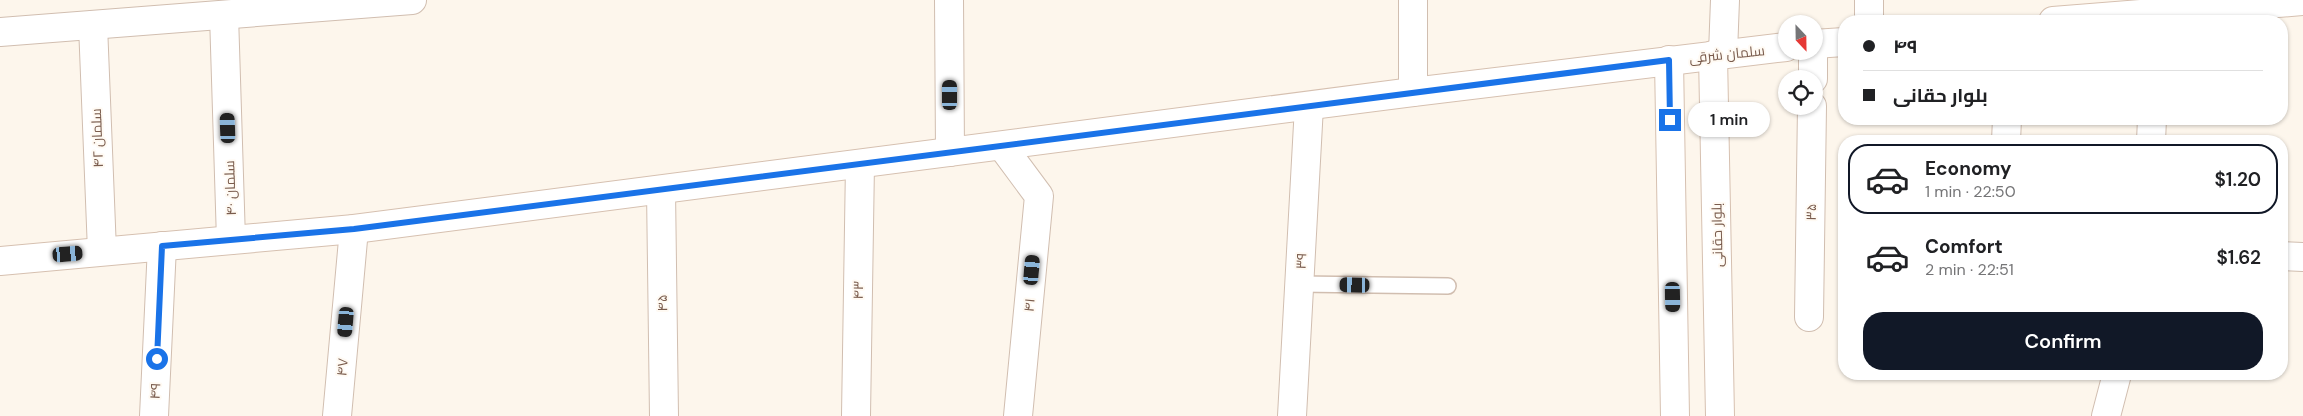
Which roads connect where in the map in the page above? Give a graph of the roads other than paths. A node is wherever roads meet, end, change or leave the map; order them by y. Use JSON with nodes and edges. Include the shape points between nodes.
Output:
{"nodes":[{"id":1,"x":412,"y":0,"type":"edge"},
{"id":2,"x":949,"y":0,"type":"edge"},
{"id":3,"x":1413,"y":0,"type":"edge"},
{"id":4,"x":1725,"y":0,"type":"edge"},
{"id":5,"x":1869,"y":0,"type":"edge"},
{"id":6,"x":2303,"y":0,"type":"edge"},
{"id":7,"x":365,"y":2,"type":"edge"},
{"id":8,"x":2219,"y":4,"type":"edge"},
{"id":9,"x":230,"y":10,"type":"edge"},
{"id":10,"x":1869,"y":15,"type":"edge"},
{"id":11,"x":2159,"y":15,"type":"edge"},
{"id":12,"x":93,"y":25,"type":"junction"},
{"id":13,"x":0,"y":32,"type":"edge"},
{"id":14,"x":1838,"y":42,"type":"edge"},
{"id":15,"x":1823,"y":43,"type":"edge"},
{"id":16,"x":1778,"y":48,"type":"edge"},
{"id":17,"x":1718,"y":54,"type":"junction"},
{"id":18,"x":1669,"y":60,"type":"junction"},
{"id":19,"x":1413,"y":92,"type":"junction"},
{"id":20,"x":1309,"y":106,"type":"junction"},
{"id":21,"x":1812,"y":115,"type":"edge"},
{"id":22,"x":1002,"y":146,"type":"junction"},
{"id":23,"x":950,"y":152,"type":"junction"},
{"id":24,"x":860,"y":164,"type":"junction"},
{"id":25,"x":661,"y":190,"type":"junction"},
{"id":26,"x":354,"y":229,"type":"junction"},
{"id":27,"x":231,"y":240,"type":"junction"},
{"id":28,"x":162,"y":246,"type":"junction"},
{"id":29,"x":102,"y":251,"type":"junction"},
{"id":30,"x":2288,"y":256,"type":"edge"},
{"id":31,"x":2303,"y":256,"type":"edge"},
{"id":32,"x":0,"y":261,"type":"edge"},
{"id":33,"x":1299,"y":284,"type":"junction"},
{"id":34,"x":1448,"y":286,"type":"dead end"},
{"id":35,"x":1809,"y":317,"type":"dead end"},
{"id":36,"x":2115,"y":380,"type":"edge"},
{"id":37,"x":154,"y":416,"type":"edge"},
{"id":38,"x":338,"y":416,"type":"edge"},
{"id":39,"x":664,"y":416,"type":"edge"},
{"id":40,"x":856,"y":416,"type":"edge"},
{"id":41,"x":1018,"y":416,"type":"edge"},
{"id":42,"x":1292,"y":416,"type":"edge"},
{"id":43,"x":1676,"y":416,"type":"edge"},
{"id":44,"x":1720,"y":416,"type":"edge"},
{"id":45,"x":2106,"y":416,"type":"edge"}],
"edges":[{"from":1,"to":7,"type":"street"},
{"from":2,"to":23,"type":"street"},
{"from":3,"to":19,"type":"street"},
{"from":4,"to":17,"type":"street","name":"بلوار حقانی"},
{"from":5,"to":10,"type":"street"},
{"from":6,"to":8,"type":"street"},
{"from":7,"to":9,"type":"street"},
{"from":8,"to":11,"type":"street"},
{"from":9,"to":12,"type":"street"},
{"from":9,"to":27,"type":"street","name":"سلمان ۴۰"},
{"from":12,"to":13,"type":"street"},
{"from":12,"to":29,"type":"street","name":"سلمان ۴۲"},
{"from":14,"to":15,"type":"street"},
{"from":16,"to":17,"type":"street","name":"سلمان شرقی"},
{"from":17,"to":18,"type":"street","name":"سلمان شرقی"},
{"from":17,"to":44,"type":"street","name":"بلوار حقانی"},
{"from":18,"to":19,"type":"street","name":"سلمان شرقی"},
{"from":18,"to":43,"type":"street"},
{"from":19,"to":20,"type":"street","name":"سلمان شرقی"},
{"from":20,"to":22,"type":"street","name":"سلمان شرقی"},
{"from":20,"to":33,"type":"street","name":"۳۹"},
{"from":21,"to":35,"type":"street","name":"۳۵"},
{"from":22,"to":23,"type":"street","name":"سلمان شرقی"},
{"from":22,"to":41,"type":"street","name":"۴۱","via":[[1039,196]]},
{"from":23,"to":24,"type":"street","name":"سلمان شرقی"},
{"from":24,"to":25,"type":"street","name":"سلمان شرقی"},
{"from":24,"to":40,"type":"street","name":"۴۳"},
{"from":25,"to":26,"type":"street","name":"سلمان شرقی"},
{"from":25,"to":39,"type":"street","name":"۴۵"},
{"from":26,"to":27,"type":"street","name":"سلمان شرقی"},
{"from":26,"to":38,"type":"street","name":"۴۷"},
{"from":27,"to":28,"type":"street","name":"سلمان شرقی"},
{"from":28,"to":29,"type":"street","name":"سلمان شرقی"},
{"from":28,"to":37,"type":"street","name":"۴۹"},
{"from":29,"to":32,"type":"street","name":"سلمان شرقی"},
{"from":30,"to":31,"type":"street"},
{"from":33,"to":34,"type":"lane"},
{"from":33,"to":42,"type":"street","name":"۳۹"},
{"from":36,"to":45,"type":"street"}]}
